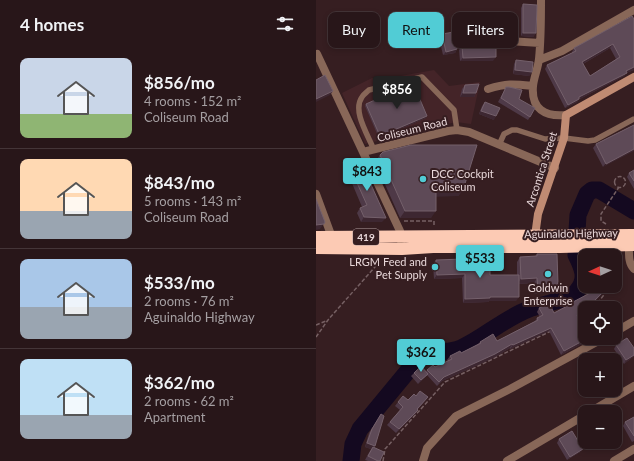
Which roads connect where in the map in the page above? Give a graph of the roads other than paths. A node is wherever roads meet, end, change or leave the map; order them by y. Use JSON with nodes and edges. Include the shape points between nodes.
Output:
{"nodes":[{"id":1,"x":541,"y":0,"type":"edge"},
{"id":2,"x":634,"y":10,"type":"edge"},
{"id":3,"x":518,"y":42,"type":"edge"},
{"id":4,"x":540,"y":43,"type":"junction"},
{"id":5,"x":317,"y":54,"type":"edge"},
{"id":6,"x":539,"y":60,"type":"junction"},
{"id":7,"x":634,"y":77,"type":"edge"},
{"id":8,"x":533,"y":86,"type":"junction"},
{"id":9,"x":488,"y":89,"type":"dead end"},
{"id":10,"x":566,"y":115,"type":"junction"},
{"id":11,"x":634,"y":119,"type":"edge"},
{"id":12,"x":458,"y":130,"type":"junction"},
{"id":13,"x":564,"y":138,"type":"junction"},
{"id":14,"x":500,"y":145,"type":"junction"},
{"id":15,"x":374,"y":150,"type":"junction"},
{"id":16,"x":363,"y":152,"type":"junction"},
{"id":17,"x":555,"y":168,"type":"junction"},
{"id":18,"x":316,"y":194,"type":"edge"},
{"id":19,"x":535,"y":236,"type":"junction"},
{"id":20,"x":316,"y":237,"type":"edge"},
{"id":21,"x":402,"y":237,"type":"junction"},
{"id":22,"x":560,"y":241,"type":"junction"},
{"id":23,"x":331,"y":242,"type":"junction"},
{"id":24,"x":632,"y":242,"type":"edge"},
{"id":25,"x":316,"y":248,"type":"edge"},
{"id":26,"x":402,"y":249,"type":"junction"},
{"id":27,"x":634,"y":269,"type":"edge"},
{"id":28,"x":634,"y":321,"type":"edge"},
{"id":29,"x":622,"y":328,"type":"edge"},
{"id":30,"x":591,"y":345,"type":"edge"},
{"id":31,"x":634,"y":386,"type":"edge"},
{"id":32,"x":602,"y":405,"type":"edge"},
{"id":33,"x":578,"y":419,"type":"edge"},
{"id":34,"x":634,"y":449,"type":"edge"},
{"id":35,"x":423,"y":461,"type":"edge"},
{"id":36,"x":507,"y":461,"type":"edge"},
{"id":37,"x":615,"y":461,"type":"edge"}],
"edges":[{"from":1,"to":4,"type":"street"},
{"from":2,"to":6,"type":"street","via":[[562,51]]},
{"from":3,"to":4,"type":"street"},
{"from":4,"to":6,"type":"street"},
{"from":5,"to":16,"type":"street"},
{"from":6,"to":8,"type":"street"},
{"from":7,"to":10,"type":"street"},
{"from":8,"to":9,"type":"street","via":[[503,84]]},
{"from":8,"to":10,"type":"street","via":[[534,100],[539,109],[556,116]]},
{"from":10,"to":13,"type":"street","name":"Arcontica Street"},
{"from":11,"to":13,"type":"lane","via":[[595,140]]},
{"from":12,"to":14,"type":"street","name":"Coliseum Road"},
{"from":12,"to":15,"type":"street","name":"Coliseum Road","via":[[448,130]]},
{"from":12,"to":15,"type":"lane","via":[[454,110],[422,77],[370,90],[362,96],[358,114]]},
{"from":13,"to":14,"type":"lane","via":[[545,140],[512,130],[504,134]]},
{"from":13,"to":17,"type":"street","name":"Arcontica Street"},
{"from":14,"to":17,"type":"street","name":"Coliseum Road"},
{"from":15,"to":16,"type":"street","name":"Coliseum Road"},
{"from":16,"to":21,"type":"street"},
{"from":17,"to":19,"type":"street","name":"Arcontica Street","via":[[538,214]]},
{"from":18,"to":23,"type":"street"},
{"from":19,"to":21,"type":"highway","name":"Aguinaldo Highway","number":"419"},
{"from":19,"to":22,"type":"highway","name":"Aguinaldo Highway","number":"419"},
{"from":20,"to":23,"type":"highway","name":"Aguinaldo Highway","number":"419"},
{"from":21,"to":23,"type":"highway","name":"Aguinaldo Highway","number":"419"},
{"from":21,"to":26,"type":"street"},
{"from":22,"to":24,"type":"highway","name":"Aguinaldo Highway","number":"419"},
{"from":22,"to":26,"type":"highway","name":"Aguinaldo Highway","number":"419"},
{"from":23,"to":25,"type":"highway","name":"Aguinaldo Highway","number":"419"},
{"from":23,"to":26,"type":"highway","name":"Aguinaldo Highway","number":"419"},
{"from":24,"to":27,"type":"street","via":[[629,260]]},
{"from":28,"to":29,"type":"street"},
{"from":30,"to":35,"type":"street","via":[[456,416],[426,448]]},
{"from":31,"to":32,"type":"street"},
{"from":33,"to":36,"type":"street"},
{"from":34,"to":37,"type":"street"}]}
